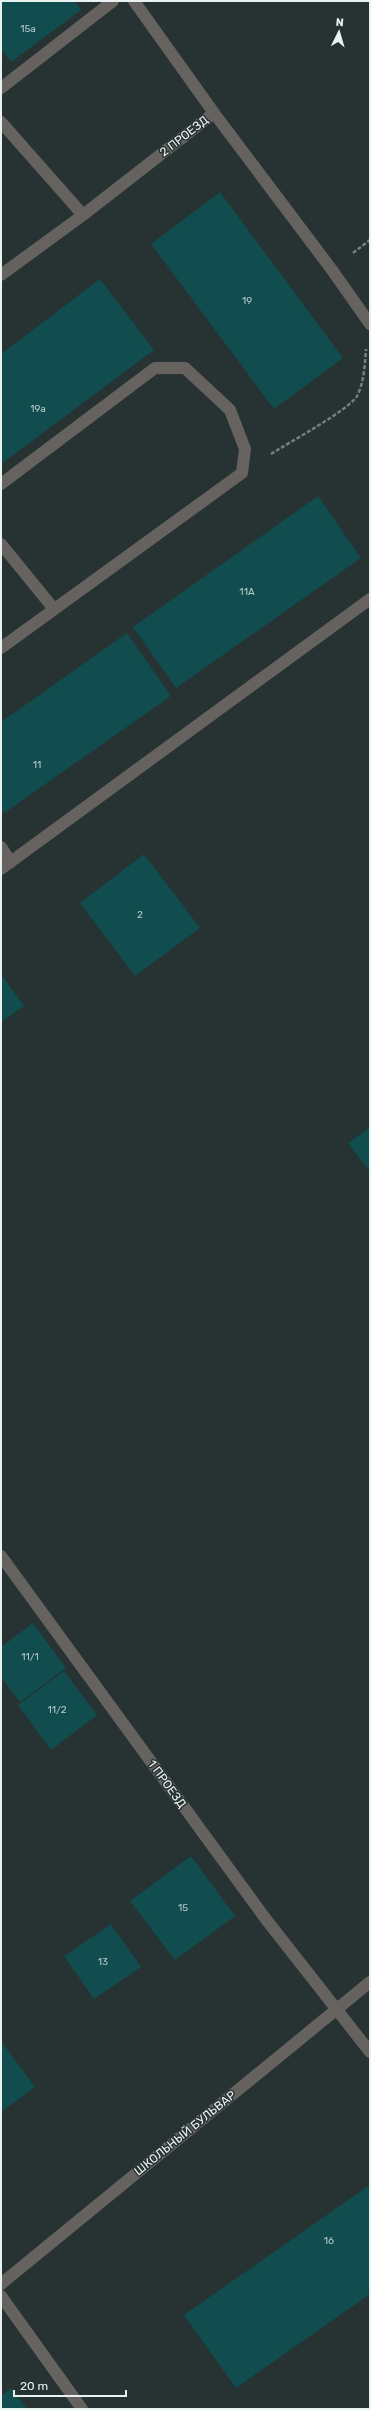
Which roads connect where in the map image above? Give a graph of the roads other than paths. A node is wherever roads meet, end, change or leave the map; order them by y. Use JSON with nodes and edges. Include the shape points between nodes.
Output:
{"nodes":[{"id":1,"x":113,"y":1,"type":"edge"},
{"id":2,"x":134,"y":1,"type":"edge"},
{"id":3,"x":1,"y":88,"type":"edge"},
{"id":4,"x":214,"y":113,"type":"junction"},
{"id":5,"x":1,"y":122,"type":"edge"},
{"id":6,"x":83,"y":215,"type":"junction"},
{"id":7,"x":1,"y":276,"type":"edge"},
{"id":8,"x":369,"y":323,"type":"edge"},
{"id":9,"x":1,"y":484,"type":"edge"},
{"id":10,"x":1,"y":544,"type":"edge"},
{"id":11,"x":370,"y":599,"type":"edge"},
{"id":12,"x":54,"y":609,"type":"junction"},
{"id":13,"x":1,"y":648,"type":"edge"},
{"id":14,"x":1,"y":847,"type":"edge"},
{"id":15,"x":11,"y":862,"type":"junction"},
{"id":16,"x":1,"y":870,"type":"edge"},
{"id":17,"x":1,"y":1556,"type":"edge"},
{"id":18,"x":370,"y":1982,"type":"edge"},
{"id":19,"x":337,"y":2008,"type":"junction"},
{"id":20,"x":370,"y":2052,"type":"edge"},
{"id":21,"x":1,"y":2284,"type":"edge"},
{"id":22,"x":1,"y":2296,"type":"edge"},
{"id":23,"x":82,"y":2409,"type":"edge"}],
"edges":[{"from":1,"to":3,"type":"street"},
{"from":2,"to":4,"type":"street"},
{"from":4,"to":6,"type":"street","name":"2 ПРОЕЗД"},
{"from":4,"to":8,"type":"street","name":"2 ПРОЕЗД"},
{"from":5,"to":6,"type":"street"},
{"from":6,"to":7,"type":"street","name":"2 ПРОЕЗД"},
{"from":9,"to":12,"type":"street","via":[[155,368],[185,368],[230,410],[245,449],[242,473]]},
{"from":10,"to":12,"type":"street"},
{"from":11,"to":15,"type":"street"},
{"from":12,"to":13,"type":"street"},
{"from":14,"to":15,"type":"street"},
{"from":15,"to":16,"type":"street"},
{"from":17,"to":19,"type":"street","name":"1 ПРОЕЗД","via":[[265,1918]]},
{"from":18,"to":19,"type":"street","name":"ШКОЛЬНЫЙ БУЛЬВАР"},
{"from":19,"to":20,"type":"street","name":"1 ПРОЕЗД"},
{"from":19,"to":21,"type":"street","name":"ШКОЛЬНЫЙ БУЛЬВАР"},
{"from":22,"to":23,"type":"street"}]}
